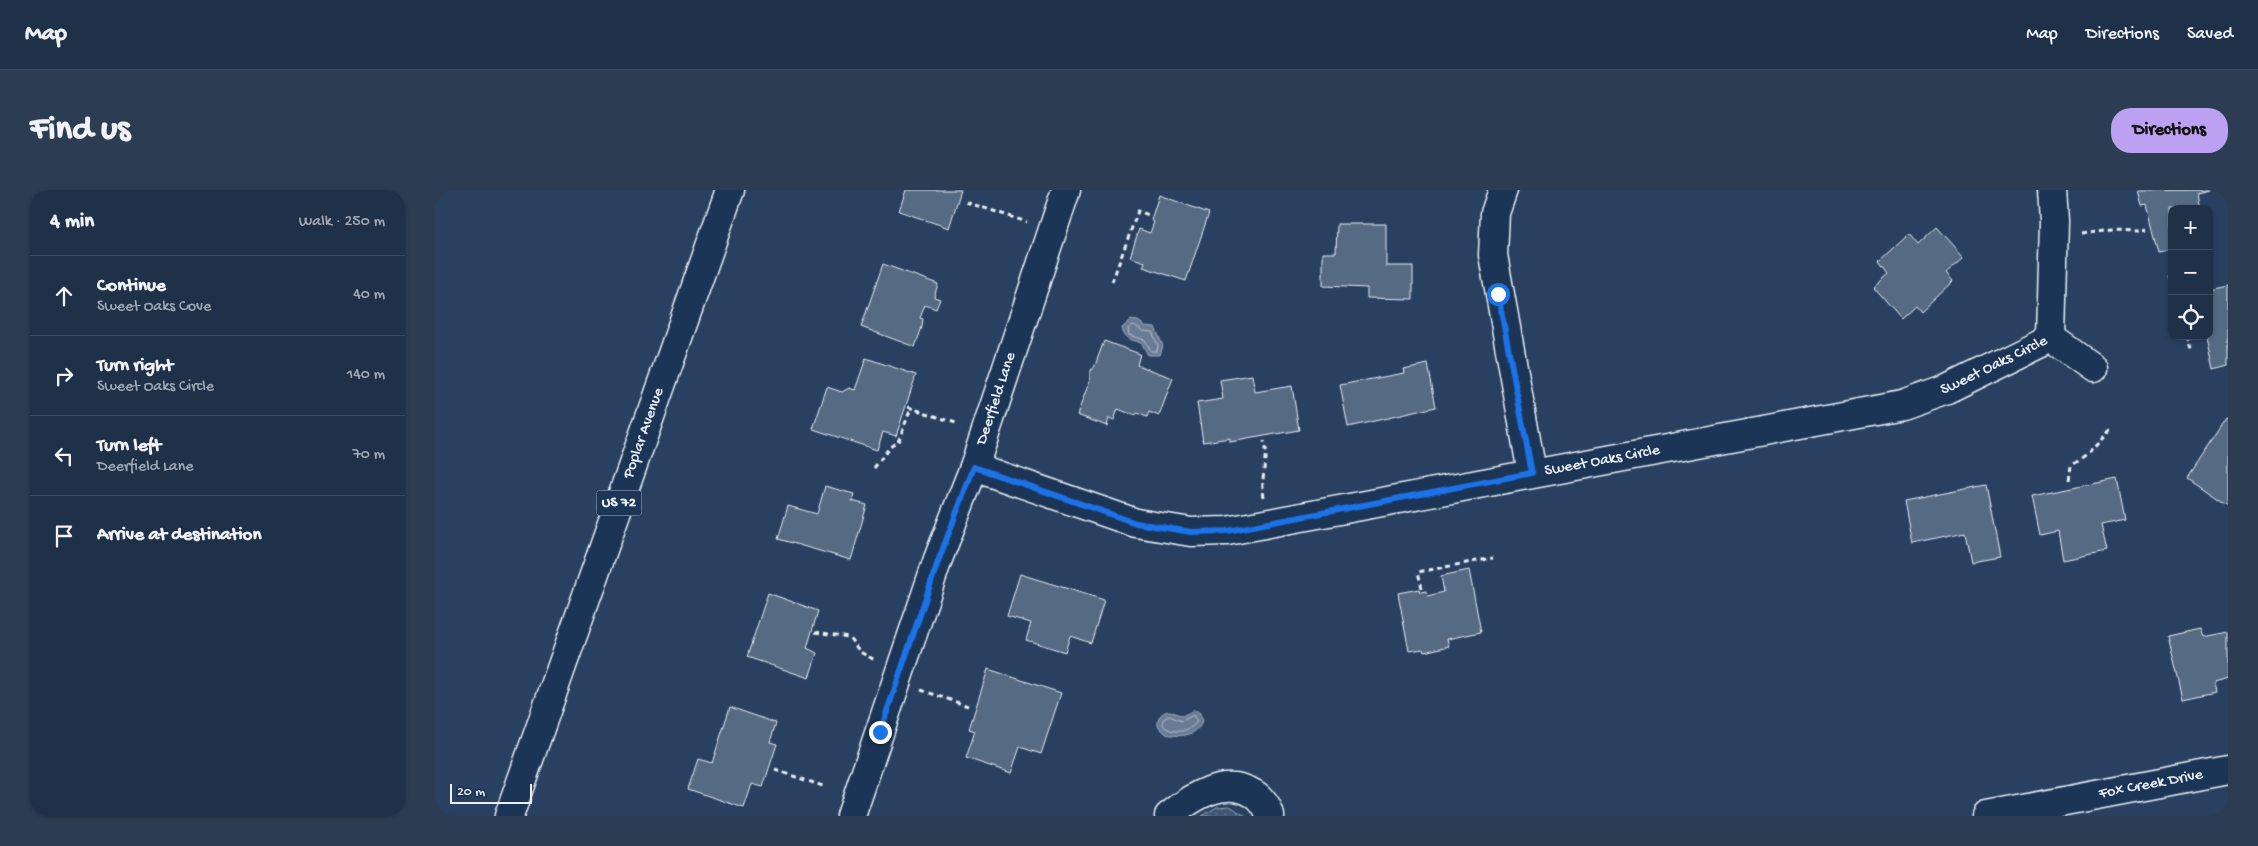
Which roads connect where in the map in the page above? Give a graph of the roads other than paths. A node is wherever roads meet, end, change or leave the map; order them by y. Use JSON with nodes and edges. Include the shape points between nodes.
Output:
{"nodes":[{"id":1,"x":730,"y":190,"type":"edge"},
{"id":2,"x":1066,"y":190,"type":"edge"},
{"id":3,"x":1503,"y":190,"type":"edge"},
{"id":4,"x":2052,"y":190,"type":"edge"},
{"id":5,"x":2051,"y":338,"type":"junction"},
{"id":6,"x":2093,"y":368,"type":"dead end"},
{"id":7,"x":974,"y":467,"type":"junction"},
{"id":8,"x":1532,"y":473,"type":"junction"},
{"id":9,"x":2228,"y":770,"type":"edge"},
{"id":10,"x":853,"y":810,"type":"edge"},
{"id":11,"x":509,"y":816,"type":"edge"},
{"id":12,"x":1169,"y":816,"type":"edge"},
{"id":13,"x":1270,"y":816,"type":"edge"},
{"id":14,"x":1986,"y":816,"type":"edge"}],
"edges":[{"from":1,"to":11,"type":"street","name":"Poplar Avenue","number":"US 72"},
{"from":2,"to":7,"type":"street","name":"Deerfield Lane"},
{"from":3,"to":8,"type":"street","via":[[1495,213],[1493,255]]},
{"from":4,"to":5,"type":"street","name":"Sweet Oaks Circle"},
{"from":5,"to":6,"type":"street"},
{"from":5,"to":8,"type":"street","name":"Sweet Oaks Circle","via":[[1947,389],[1902,405]]},
{"from":7,"to":8,"type":"street","name":"Sweet Oaks Circle","via":[[1136,523],[1191,532],[1227,531]]},
{"from":7,"to":10,"type":"street","name":"Deerfield Lane"},
{"from":9,"to":14,"type":"street","name":"Fox Creek Drive"},
{"from":12,"to":13,"type":"street","via":[[1209,791],[1234,786],[1259,796]]}]}
